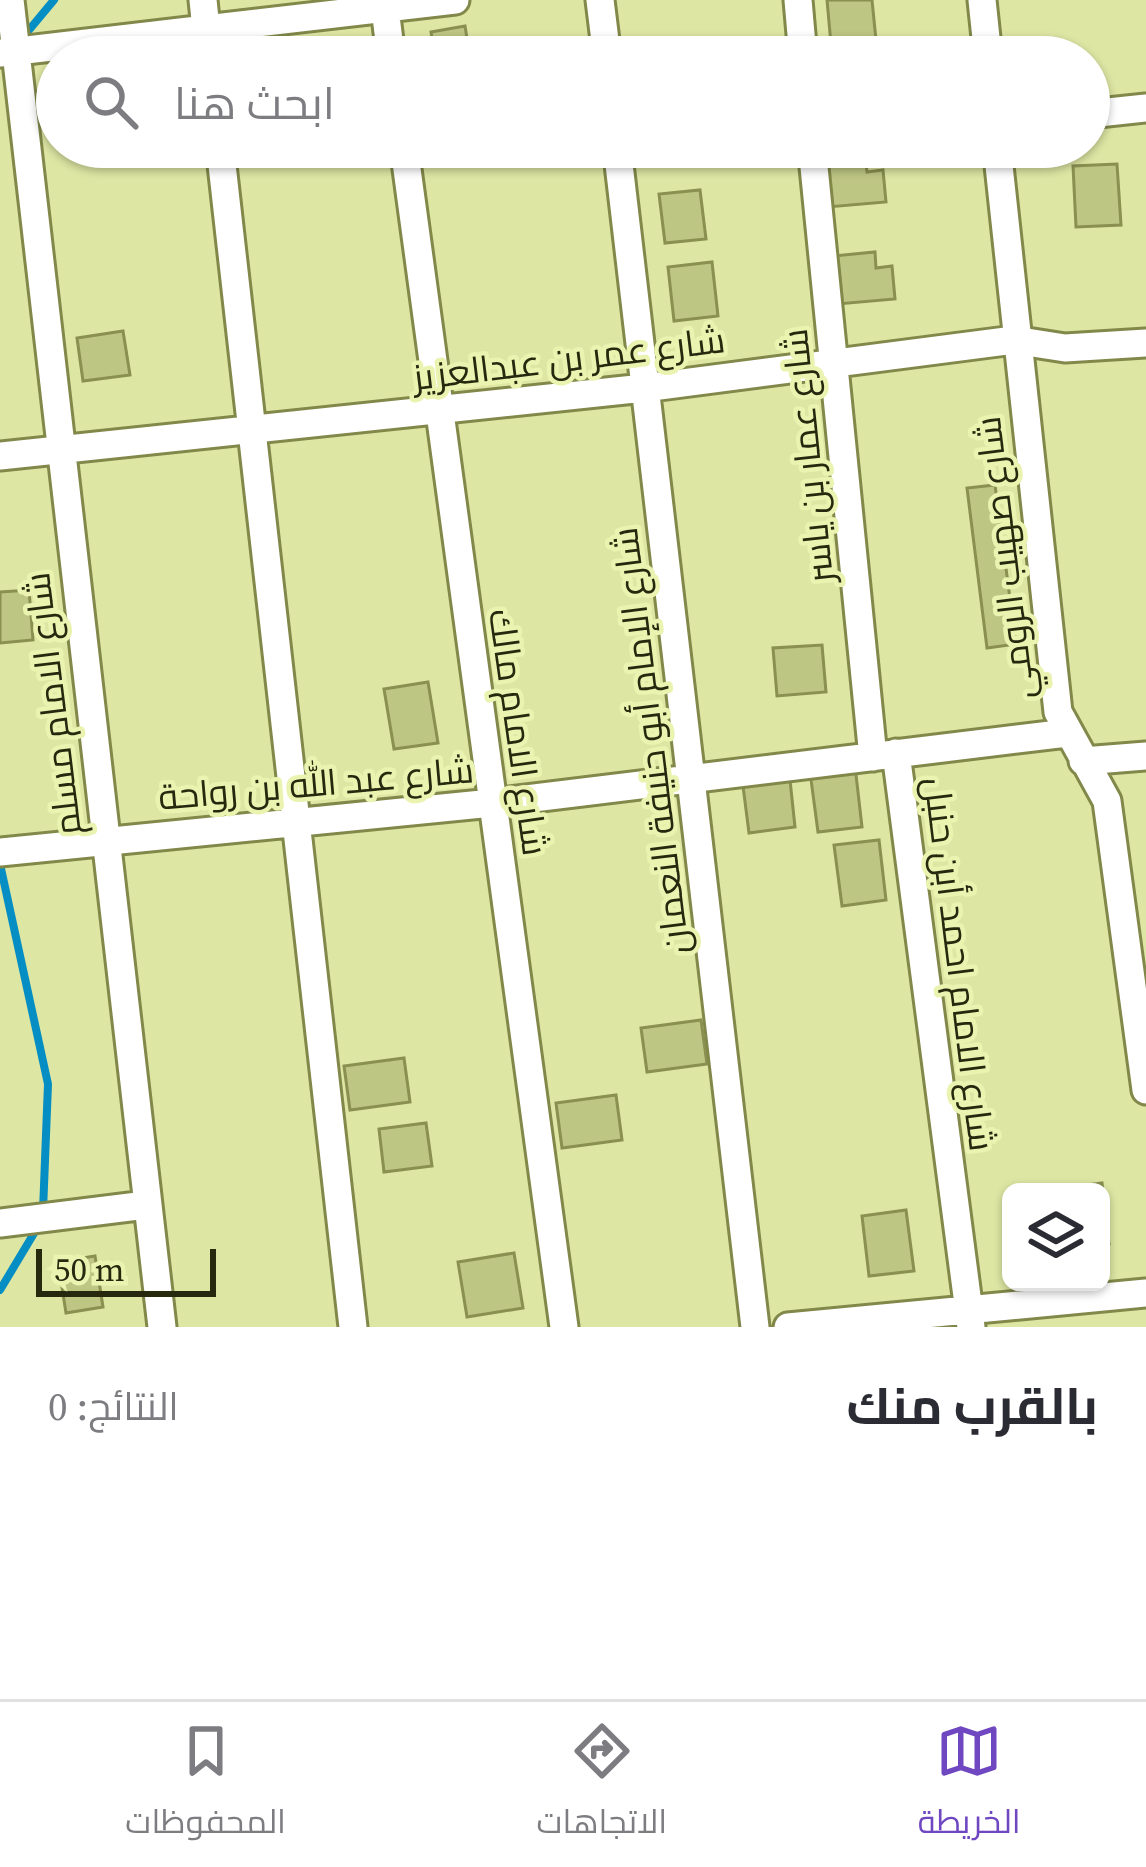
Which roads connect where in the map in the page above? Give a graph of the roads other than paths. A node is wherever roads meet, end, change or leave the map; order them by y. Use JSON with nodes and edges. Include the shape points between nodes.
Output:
{"nodes":[{"id":1,"x":10,"y":0,"type":"edge"},
{"id":2,"x":202,"y":0,"type":"edge"},
{"id":3,"x":454,"y":0,"type":"edge"},
{"id":4,"x":600,"y":0,"type":"edge"},
{"id":5,"x":798,"y":0,"type":"edge"},
{"id":6,"x":982,"y":0,"type":"edge"},
{"id":7,"x":384,"y":4,"type":"edge"},
{"id":8,"x":207,"y":36,"type":"edge"},
{"id":9,"x":240,"y":36,"type":"edge"},
{"id":10,"x":389,"y":36,"type":"edge"},
{"id":11,"x":604,"y":36,"type":"edge"},
{"id":12,"x":801,"y":36,"type":"edge"},
{"id":13,"x":986,"y":36,"type":"edge"},
{"id":14,"x":8,"y":52,"type":"edge"},
{"id":15,"x":1146,"y":108,"type":"edge"},
{"id":16,"x":1110,"y":112,"type":"edge"},
{"id":17,"x":222,"y":168,"type":"edge"},
{"id":18,"x":407,"y":168,"type":"edge"},
{"id":19,"x":619,"y":168,"type":"edge"},
{"id":20,"x":814,"y":168,"type":"edge"},
{"id":21,"x":999,"y":168,"type":"edge"},
{"id":22,"x":1014,"y":340,"type":"junction"},
{"id":23,"x":1146,"y":343,"type":"edge"},
{"id":24,"x":834,"y":363,"type":"junction"},
{"id":25,"x":644,"y":388,"type":"junction"},
{"id":26,"x":439,"y":410,"type":"junction"},
{"id":27,"x":252,"y":430,"type":"junction"},
{"id":28,"x":58,"y":450,"type":"junction"},
{"id":29,"x":0,"y":456,"type":"edge"},
{"id":30,"x":1067,"y":733,"type":"junction"},
{"id":31,"x":884,"y":755,"type":"junction"},
{"id":32,"x":1146,"y":756,"type":"edge"},
{"id":33,"x":1083,"y":761,"type":"junction"},
{"id":34,"x":692,"y":779,"type":"junction"},
{"id":35,"x":492,"y":802,"type":"junction"},
{"id":36,"x":295,"y":819,"type":"junction"},
{"id":37,"x":104,"y":840,"type":"junction"},
{"id":38,"x":0,"y":852,"type":"edge"},
{"id":39,"x":1145,"y":1079,"type":"edge"},
{"id":40,"x":1146,"y":1090,"type":"edge"},
{"id":41,"x":146,"y":1204,"type":"junction"},
{"id":42,"x":0,"y":1223,"type":"edge"},
{"id":43,"x":1146,"y":1293,"type":"edge"},
{"id":44,"x":970,"y":1318,"type":"edge"},
{"id":45,"x":162,"y":1327,"type":"edge"},
{"id":46,"x":353,"y":1327,"type":"edge"},
{"id":47,"x":564,"y":1327,"type":"edge"},
{"id":48,"x":754,"y":1327,"type":"edge"},
{"id":49,"x":788,"y":1327,"type":"edge"}],
"edges":[{"from":1,"to":14,"type":"street","name":"شارع الامام مسلم"},
{"from":2,"to":8,"type":"street"},
{"from":3,"to":7,"type":"street"},
{"from":4,"to":11,"type":"street"},
{"from":5,"to":12,"type":"street"},
{"from":6,"to":13,"type":"street"},
{"from":7,"to":9,"type":"street"},
{"from":7,"to":10,"type":"street"},
{"from":14,"to":28,"type":"street","name":"شارع الامام مسلم"},
{"from":15,"to":16,"type":"street"},
{"from":17,"to":27,"type":"street"},
{"from":18,"to":26,"type":"street","name":"شارع الامام مالك"},
{"from":19,"to":25,"type":"street","name":"شارع الإمام أبو حنيفة النعمان"},
{"from":20,"to":24,"type":"street","name":"شارع عمار بن ياسر"},
{"from":21,"to":22,"type":"street","name":"شارع صهيب الرومي"},
{"from":22,"to":23,"type":"street","name":"شارع عمر بن عبدالعزيز","via":[[1065,348]]},
{"from":22,"to":24,"type":"street","name":"شارع عمر بن عبدالعزيز"},
{"from":22,"to":30,"type":"street","name":"شارع صهيب الرومي","via":[[1058,712]]},
{"from":24,"to":25,"type":"street","name":"شارع عمر بن عبدالعزيز"},
{"from":24,"to":31,"type":"street","name":"شارع عمار بن ياسر"},
{"from":25,"to":26,"type":"street","name":"شارع عمر بن عبدالعزيز"},
{"from":25,"to":34,"type":"street","name":"شارع الإمام أبو حنيفة النعمان"},
{"from":26,"to":27,"type":"street","name":"شارع عمر بن عبدالعزيز"},
{"from":26,"to":35,"type":"street","name":"شارع الامام مالك"},
{"from":27,"to":28,"type":"street","name":"شارع عمر بن عبدالعزيز"},
{"from":27,"to":36,"type":"street"},
{"from":28,"to":29,"type":"street","name":"شارع عمر بن عبدالعزيز"},
{"from":28,"to":37,"type":"street","name":"شارع الامام مسلم"},
{"from":30,"to":31,"type":"street","name":"شارع عبد الله بن رواحة"},
{"from":30,"to":33,"type":"street","name":"شارع صهيب الرومي"},
{"from":31,"to":34,"type":"street","name":"شارع عبد الله بن رواحة"},
{"from":31,"to":44,"type":"street","name":"شارع الامام احمد أبن حنبل"},
{"from":32,"to":33,"type":"street"},
{"from":33,"to":39,"type":"street","name":"شارع صهيب الرومي","via":[[1107,800],[1117,851]]},
{"from":34,"to":35,"type":"street","name":"شارع عبد الله بن رواحة"},
{"from":34,"to":48,"type":"street","name":"شارع الإمام أبو حنيفة النعمان"},
{"from":35,"to":36,"type":"street","name":"شارع عبد الله بن رواحة"},
{"from":35,"to":47,"type":"street","name":"شارع الامام مالك"},
{"from":36,"to":37,"type":"street","name":"شارع عبد الله بن رواحة"},
{"from":36,"to":46,"type":"street"},
{"from":37,"to":38,"type":"street","name":"شارع عبد الله بن رواحة"},
{"from":37,"to":41,"type":"street","name":"شارع الامام مسلم"},
{"from":39,"to":40,"type":"street","name":"شارع صهيب الرومي"},
{"from":41,"to":42,"type":"street"},
{"from":41,"to":45,"type":"street","name":"شارع الامام مسلم"},
{"from":43,"to":44,"type":"street"},
{"from":44,"to":49,"type":"street"}]}
